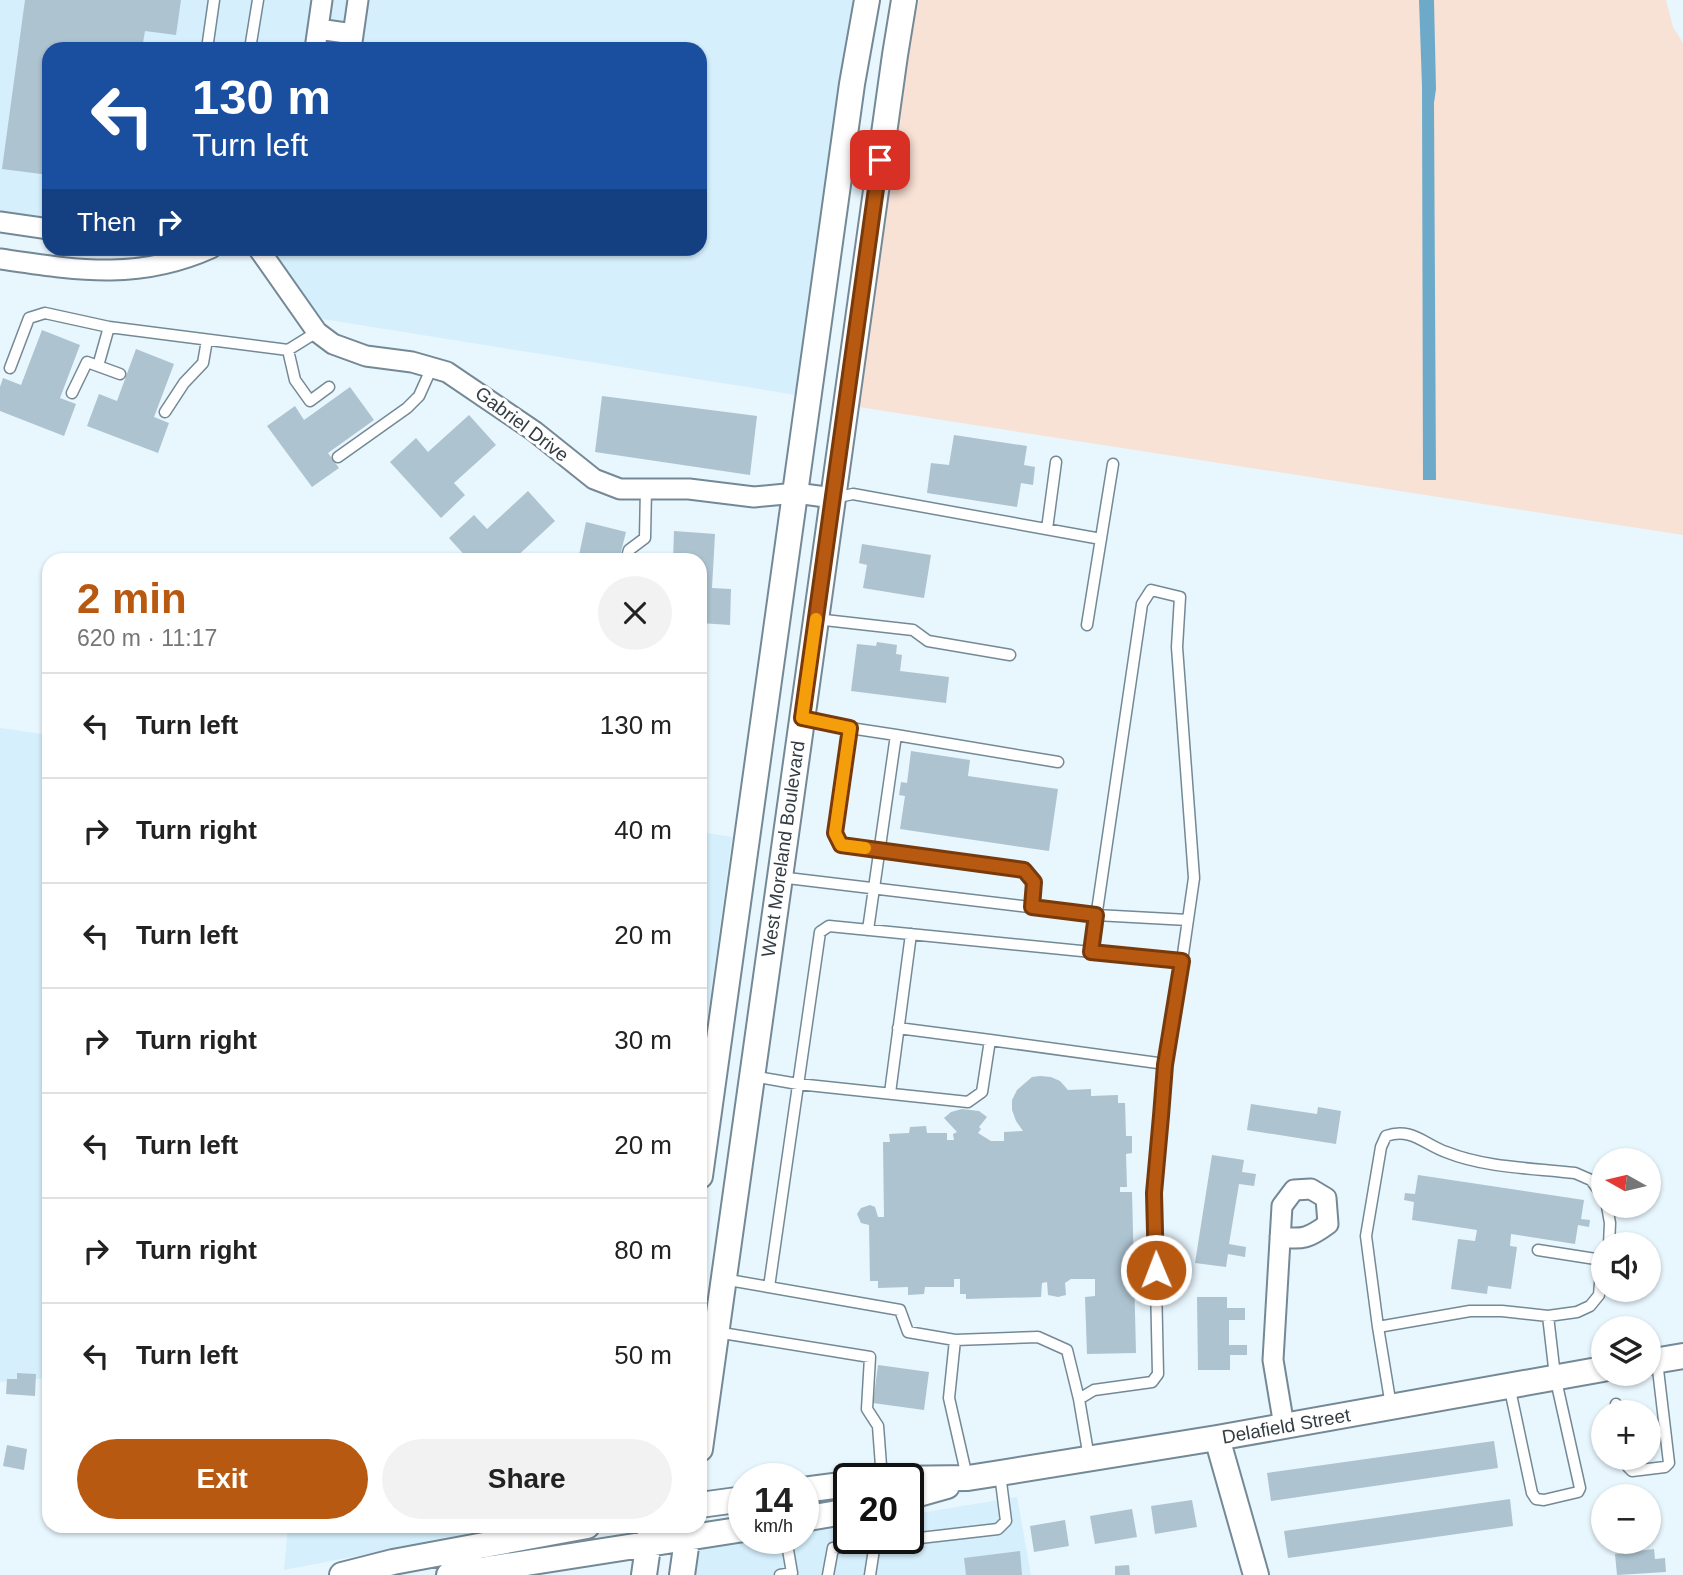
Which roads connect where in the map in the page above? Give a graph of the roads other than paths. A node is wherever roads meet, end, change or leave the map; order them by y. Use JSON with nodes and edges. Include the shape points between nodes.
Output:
{"nodes":[{"id":1,"x":214,"y":0,"type":"edge"},
{"id":2,"x":258,"y":0,"type":"edge"},
{"id":3,"x":322,"y":0,"type":"edge"},
{"id":4,"x":358,"y":0,"type":"edge"},
{"id":5,"x":867,"y":0,"type":"edge"},
{"id":6,"x":904,"y":0,"type":"edge"},
{"id":7,"x":318,"y":29,"type":"junction"},
{"id":8,"x":208,"y":42,"type":"edge"},
{"id":9,"x":251,"y":42,"type":"edge"},
{"id":10,"x":316,"y":42,"type":"edge"},
{"id":11,"x":352,"y":42,"type":"edge"},
{"id":12,"x":842,"y":155,"type":"junction"},
{"id":13,"x":880,"y":160,"type":"junction"},
{"id":14,"x":0,"y":222,"type":"edge"},
{"id":15,"x":42,"y":228,"type":"edge"},
{"id":16,"x":194,"y":256,"type":"edge"},
{"id":17,"x":264,"y":256,"type":"edge"},
{"id":18,"x":0,"y":258,"type":"edge"},
{"id":19,"x":109,"y":327,"type":"junction"},
{"id":20,"x":317,"y":332,"type":"junction"},
{"id":21,"x":208,"y":340,"type":"junction"},
{"id":22,"x":288,"y":350,"type":"junction"},
{"id":23,"x":98,"y":366,"type":"junction"},
{"id":24,"x":432,"y":367,"type":"junction"},
{"id":25,"x":10,"y":368,"type":"dead end"},
{"id":26,"x":120,"y":374,"type":"dead end"},
{"id":27,"x":329,"y":387,"type":"dead end"},
{"id":28,"x":72,"y":393,"type":"dead end"},
{"id":29,"x":165,"y":412,"type":"dead end"},
{"id":30,"x":338,"y":457,"type":"dead end"},
{"id":31,"x":1056,"y":462,"type":"dead end"},
{"id":32,"x":1112,"y":464,"type":"dead end"},
{"id":33,"x":646,"y":489,"type":"junction"},
{"id":34,"x":796,"y":493,"type":"junction"},
{"id":35,"x":833,"y":498,"type":"junction"},
{"id":36,"x":1047,"y":529,"type":"junction"},
{"id":37,"x":1101,"y":539,"type":"junction"},
{"id":38,"x":628,"y":553,"type":"edge"},
{"id":39,"x":816,"y":619,"type":"junction"},
{"id":40,"x":1087,"y":625,"type":"dead end"},
{"id":41,"x":1010,"y":655,"type":"dead end"},
{"id":42,"x":767,"y":701,"type":"junction"},
{"id":43,"x":803,"y":712,"type":"junction"},
{"id":44,"x":850,"y":728,"type":"junction"},
{"id":45,"x":896,"y":736,"type":"junction"},
{"id":46,"x":1058,"y":762,"type":"dead end"},
{"id":47,"x":878,"y":850,"type":"junction"},
{"id":48,"x":742,"y":872,"type":"junction"},
{"id":49,"x":778,"y":877,"type":"junction"},
{"id":50,"x":873,"y":888,"type":"junction"},
{"id":51,"x":1032,"y":907,"type":"junction"},
{"id":52,"x":1096,"y":915,"type":"junction"},
{"id":53,"x":1188,"y":920,"type":"junction"},
{"id":54,"x":868,"y":930,"type":"junction"},
{"id":55,"x":911,"y":934,"type":"junction"},
{"id":56,"x":1091,"y":952,"type":"junction"},
{"id":57,"x":1182,"y":961,"type":"junction"},
{"id":58,"x":898,"y":1028,"type":"junction"},
{"id":59,"x":990,"y":1040,"type":"junction"},
{"id":60,"x":1165,"y":1065,"type":"junction"},
{"id":61,"x":715,"y":1070,"type":"junction"},
{"id":62,"x":751,"y":1076,"type":"junction"},
{"id":63,"x":798,"y":1084,"type":"junction"},
{"id":64,"x":890,"y":1093,"type":"junction"},
{"id":65,"x":707,"y":1127,"type":"edge"},
{"id":66,"x":1591,"y":1180,"type":"edge"},
{"id":67,"x":1280,"y":1237,"type":"dead end"},
{"id":68,"x":1538,"y":1250,"type":"dead end"},
{"id":69,"x":1591,"y":1257,"type":"edge"},
{"id":70,"x":712,"y":1277,"type":"edge"},
{"id":71,"x":769,"y":1287,"type":"junction"},
{"id":72,"x":1593,"y":1302,"type":"edge"},
{"id":73,"x":1548,"y":1316,"type":"junction"},
{"id":74,"x":1378,"y":1327,"type":"junction"},
{"id":75,"x":716,"y":1332,"type":"junction"},
{"id":76,"x":955,"y":1340,"type":"junction"},
{"id":77,"x":1683,"y":1356,"type":"edge"},
{"id":78,"x":1661,"y":1360,"type":"edge"},
{"id":79,"x":707,"y":1364,"type":"edge"},
{"id":80,"x":1591,"y":1371,"type":"edge"},
{"id":81,"x":1555,"y":1376,"type":"junction"},
{"id":82,"x":1509,"y":1385,"type":"junction"},
{"id":83,"x":1079,"y":1399,"type":"junction"},
{"id":84,"x":1391,"y":1407,"type":"junction"},
{"id":85,"x":1661,"y":1410,"type":"edge"},
{"id":86,"x":1284,"y":1426,"type":"junction"},
{"id":87,"x":1217,"y":1438,"type":"junction"},
{"id":88,"x":1089,"y":1459,"type":"junction"},
{"id":89,"x":880,"y":1463,"type":"edge"},
{"id":90,"x":1661,"y":1467,"type":"edge"},
{"id":91,"x":1000,"y":1473,"type":"junction"},
{"id":92,"x":968,"y":1478,"type":"junction"},
{"id":93,"x":924,"y":1479,"type":"edge"},
{"id":94,"x":924,"y":1493,"type":"edge"},
{"id":95,"x":728,"y":1501,"type":"edge"},
{"id":96,"x":707,"y":1504,"type":"edge"},
{"id":97,"x":728,"y":1530,"type":"edge"},
{"id":98,"x":707,"y":1532,"type":"edge"},
{"id":99,"x":550,"y":1533,"type":"edge"},
{"id":100,"x":559,"y":1533,"type":"edge"},
{"id":101,"x":689,"y":1533,"type":"edge"},
{"id":102,"x":650,"y":1535,"type":"edge"},
{"id":103,"x":924,"y":1536,"type":"edge"},
{"id":104,"x":833,"y":1548,"type":"edge"},
{"id":105,"x":789,"y":1554,"type":"edge"},
{"id":106,"x":872,"y":1554,"type":"edge"},
{"id":107,"x":564,"y":1557,"type":"junction"},
{"id":108,"x":394,"y":1569,"type":"edge"},
{"id":109,"x":792,"y":1574,"type":"edge"},
{"id":110,"x":342,"y":1575,"type":"edge"},
{"id":111,"x":449,"y":1575,"type":"edge"},
{"id":112,"x":644,"y":1575,"type":"edge"},
{"id":113,"x":682,"y":1575,"type":"edge"},
{"id":114,"x":780,"y":1575,"type":"edge"},
{"id":115,"x":828,"y":1575,"type":"edge"},
{"id":116,"x":870,"y":1575,"type":"edge"},
{"id":117,"x":1256,"y":1575,"type":"edge"}],
"edges":[{"from":1,"to":8,"type":"lane"},
{"from":2,"to":9,"type":"lane"},
{"from":3,"to":7,"type":"street"},
{"from":4,"to":11,"type":"street"},
{"from":5,"to":12,"type":"street","name":"West Moreland Boulevard"},
{"from":6,"to":13,"type":"street","name":"West Moreland Boulevard"},
{"from":7,"to":10,"type":"street"},
{"from":7,"to":11,"type":"street"},
{"from":12,"to":13,"type":"street"},
{"from":12,"to":34,"type":"street","name":"West Moreland Boulevard"},
{"from":13,"to":35,"type":"street","name":"West Moreland Boulevard"},
{"from":14,"to":15,"type":"street"},
{"from":16,"to":18,"type":"street","via":[[132,271],[77,270]]},
{"from":17,"to":20,"type":"street","name":"Gabriel Drive"},
{"from":19,"to":21,"type":"lane"},
{"from":19,"to":23,"type":"lane"},
{"from":19,"to":25,"type":"lane","via":[[45,313],[29,318]]},
{"from":20,"to":22,"type":"lane"},
{"from":20,"to":24,"type":"street","name":"Gabriel Drive","via":[[333,344],[366,356]]},
{"from":21,"to":22,"type":"lane"},
{"from":21,"to":29,"type":"lane","via":[[203,363]]},
{"from":22,"to":27,"type":"lane","via":[[295,380],[310,401]]},
{"from":23,"to":26,"type":"lane"},
{"from":23,"to":28,"type":"lane","via":[[88,362]]},
{"from":24,"to":30,"type":"lane","via":[[419,396],[407,408]]},
{"from":24,"to":33,"type":"street","name":"Gabriel Drive","via":[[472,387],[594,479],[620,489]]},
{"from":31,"to":36,"type":"lane"},
{"from":32,"to":37,"type":"lane"},
{"from":33,"to":34,"type":"street","name":"Gabriel Drive","via":[[754,497]]},
{"from":33,"to":38,"type":"lane","via":[[645,538]]},
{"from":34,"to":35,"type":"street","name":"Gabriel Drive"},
{"from":34,"to":42,"type":"street","name":"West Moreland Boulevard"},
{"from":35,"to":36,"type":"lane","via":[[853,495]]},
{"from":35,"to":39,"type":"street","name":"West Moreland Boulevard"},
{"from":36,"to":37,"type":"lane"},
{"from":37,"to":40,"type":"lane"},
{"from":39,"to":41,"type":"lane","via":[[913,630],[928,641]]},
{"from":39,"to":43,"type":"street","name":"West Moreland Boulevard"},
{"from":42,"to":43,"type":"street"},
{"from":42,"to":48,"type":"street","name":"West Moreland Boulevard"},
{"from":43,"to":44,"type":"lane"},
{"from":43,"to":49,"type":"street","name":"West Moreland Boulevard"},
{"from":44,"to":45,"type":"lane"},
{"from":44,"to":47,"type":"lane","via":[[835,833],[841,845]]},
{"from":45,"to":46,"type":"lane"},
{"from":45,"to":47,"type":"lane"},
{"from":47,"to":50,"type":"lane"},
{"from":47,"to":51,"type":"lane","via":[[1024,870],[1034,882]]},
{"from":48,"to":49,"type":"street"},
{"from":48,"to":61,"type":"street","name":"West Moreland Boulevard"},
{"from":49,"to":50,"type":"lane"},
{"from":49,"to":62,"type":"street","name":"West Moreland Boulevard"},
{"from":50,"to":51,"type":"lane"},
{"from":50,"to":54,"type":"lane"},
{"from":51,"to":52,"type":"lane"},
{"from":52,"to":53,"type":"lane"},
{"from":52,"to":53,"type":"lane","via":[[1142,604],[1151,590],[1180,597],[1177,647],[1194,878]]},
{"from":52,"to":56,"type":"lane"},
{"from":53,"to":57,"type":"lane"},
{"from":54,"to":55,"type":"lane"},
{"from":54,"to":63,"type":"lane","via":[[829,926],[820,932]]},
{"from":55,"to":56,"type":"lane"},
{"from":55,"to":58,"type":"lane"},
{"from":56,"to":57,"type":"lane"},
{"from":57,"to":60,"type":"lane"},
{"from":58,"to":59,"type":"lane"},
{"from":58,"to":64,"type":"lane"},
{"from":59,"to":60,"type":"lane"},
{"from":59,"to":64,"type":"lane","via":[[982,1092],[968,1102]]},
{"from":60,"to":83,"type":"lane","via":[[1154,1193],[1158,1374],[1152,1382],[1094,1390]]},
{"from":61,"to":62,"type":"street"},
{"from":61,"to":65,"type":"street","name":"West Moreland Boulevard"},
{"from":62,"to":63,"type":"lane"},
{"from":62,"to":70,"type":"street","name":"West Moreland Boulevard"},
{"from":63,"to":64,"type":"lane"},
{"from":63,"to":71,"type":"lane"},
{"from":66,"to":74,"type":"lane","via":[[1575,1173],[1469,1160],[1404,1132],[1386,1136],[1366,1236]]},
{"from":67,"to":86,"type":"street","via":[[1273,1360]]},
{"from":68,"to":69,"type":"lane"},
{"from":70,"to":71,"type":"lane"},
{"from":70,"to":75,"type":"street","name":"West Moreland Boulevard"},
{"from":71,"to":76,"type":"lane","via":[[900,1310],[908,1332]]},
{"from":72,"to":73,"type":"lane","via":[[1577,1312]]},
{"from":73,"to":74,"type":"lane","via":[[1470,1311]]},
{"from":73,"to":81,"type":"lane"},
{"from":74,"to":84,"type":"lane"},
{"from":75,"to":79,"type":"street","name":"West Moreland Boulevard"},
{"from":75,"to":89,"type":"lane","via":[[870,1357],[867,1409],[877,1426]]},
{"from":76,"to":83,"type":"lane","via":[[1038,1337],[1067,1350]]},
{"from":76,"to":92,"type":"lane","via":[[949,1398]]},
{"from":77,"to":78,"type":"street"},
{"from":80,"to":81,"type":"street","name":"Delafield Street"},
{"from":81,"to":82,"type":"street","name":"Delafield Street"},
{"from":81,"to":82,"type":"lane","via":[[1580,1488],[1544,1500],[1532,1493]]},
{"from":82,"to":84,"type":"street","name":"Delafield Street"},
{"from":83,"to":88,"type":"lane"},
{"from":84,"to":86,"type":"street","name":"Delafield Street"},
{"from":85,"to":90,"type":"lane","via":[[1670,1463]]},
{"from":86,"to":87,"type":"street","name":"Delafield Street"},
{"from":87,"to":88,"type":"street","name":"Delafield Street"},
{"from":87,"to":117,"type":"street"},
{"from":88,"to":91,"type":"street","name":"Delafield Street"},
{"from":91,"to":92,"type":"street","name":"Delafield Street"},
{"from":91,"to":103,"type":"lane","via":[[1006,1521],[998,1528]]},
{"from":92,"to":93,"type":"street","name":"Delafield Street"},
{"from":92,"to":94,"type":"street","name":"Delafield Street"},
{"from":95,"to":96,"type":"street"},
{"from":97,"to":98,"type":"street"},
{"from":99,"to":108,"type":"street"},
{"from":100,"to":107,"type":"street"},
{"from":101,"to":102,"type":"street"},
{"from":101,"to":113,"type":"street"},
{"from":102,"to":107,"type":"street"},
{"from":102,"to":112,"type":"street"},
{"from":104,"to":115,"type":"lane"},
{"from":105,"to":109,"type":"lane"},
{"from":106,"to":116,"type":"lane"},
{"from":107,"to":111,"type":"street"},
{"from":108,"to":110,"type":"street"},
{"from":109,"to":114,"type":"lane"}]}
